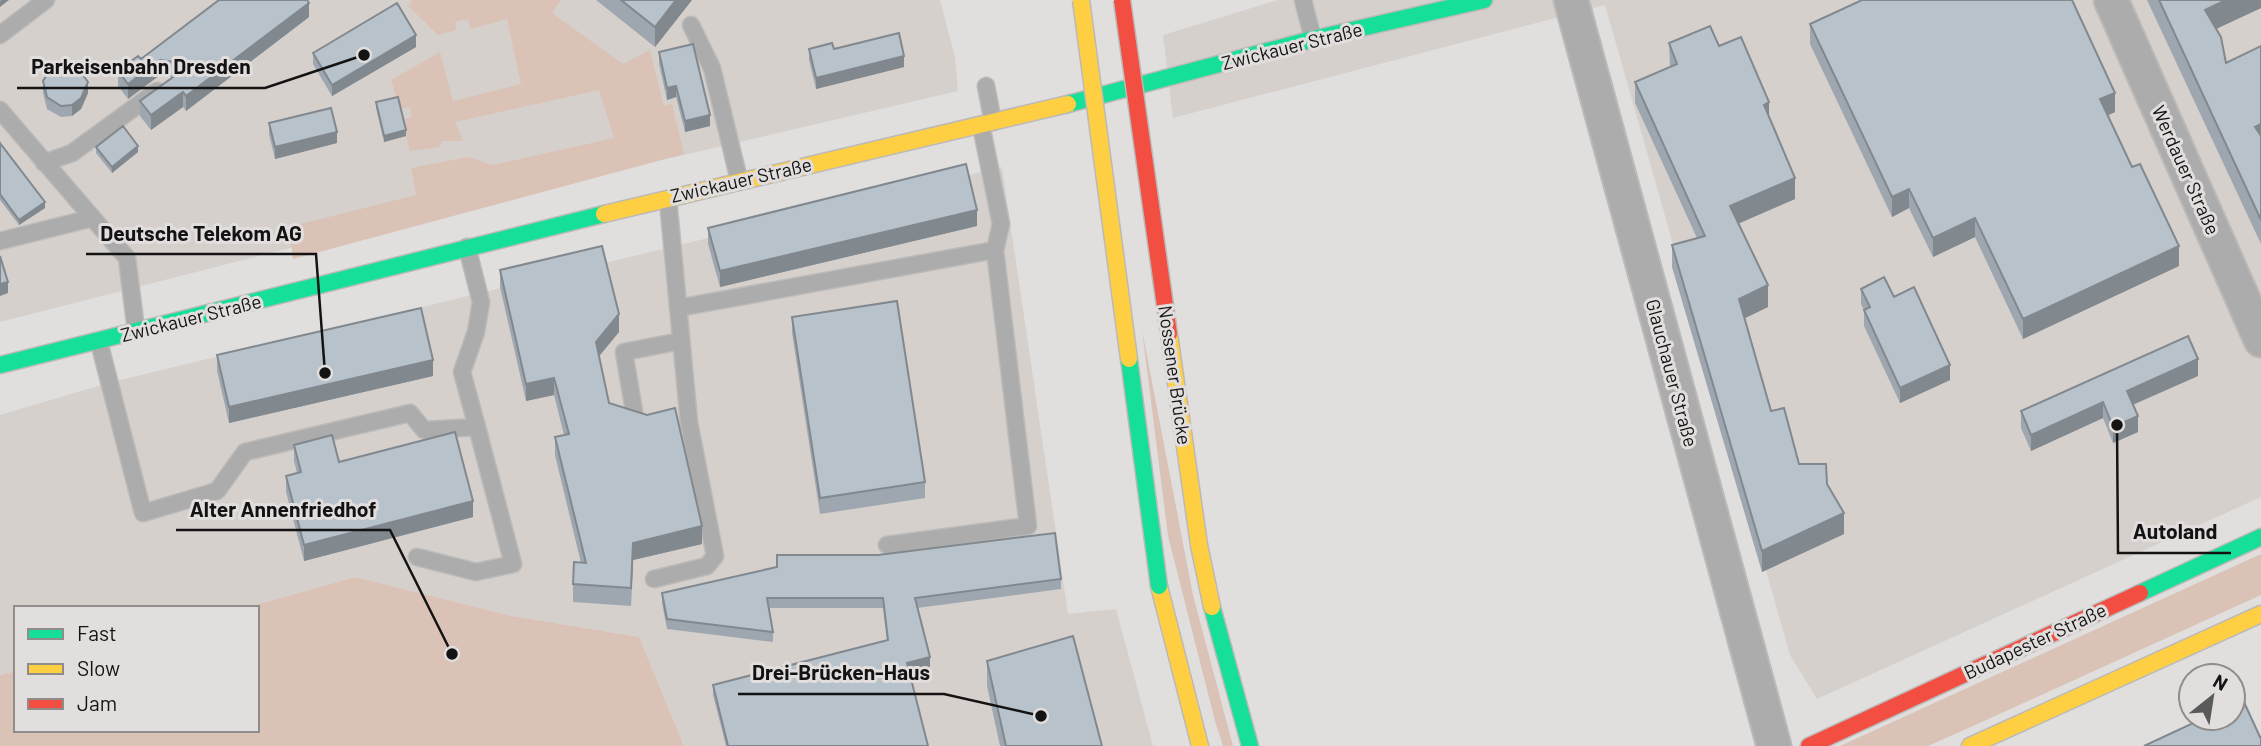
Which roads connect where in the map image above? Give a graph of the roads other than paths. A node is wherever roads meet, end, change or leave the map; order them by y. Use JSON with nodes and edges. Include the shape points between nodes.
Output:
{"nodes":[{"id":1,"x":46,"y":0,"type":"edge"},
{"id":2,"x":1081,"y":0,"type":"edge"},
{"id":3,"x":1122,"y":0,"type":"edge"},
{"id":4,"x":1303,"y":0,"type":"edge"},
{"id":5,"x":1484,"y":0,"type":"edge"},
{"id":6,"x":1571,"y":0,"type":"edge"},
{"id":7,"x":2111,"y":0,"type":"edge"},
{"id":8,"x":691,"y":25,"type":"dead end"},
{"id":9,"x":0,"y":35,"type":"edge"},
{"id":10,"x":1313,"y":39,"type":"junction"},
{"id":11,"x":166,"y":84,"type":"edge"},
{"id":12,"x":985,"y":86,"type":"dead end"},
{"id":13,"x":0,"y":110,"type":"edge"},
{"id":14,"x":987,"y":124,"type":"junction"},
{"id":15,"x":44,"y":163,"type":"junction"},
{"id":16,"x":739,"y":180,"type":"junction"},
{"id":17,"x":668,"y":197,"type":"junction"},
{"id":18,"x":92,"y":218,"type":"junction"},
{"id":19,"x":0,"y":241,"type":"edge"},
{"id":20,"x":467,"y":247,"type":"junction"},
{"id":21,"x":995,"y":250,"type":"junction"},
{"id":22,"x":678,"y":308,"type":"junction"},
{"id":23,"x":136,"y":333,"type":"junction"},
{"id":24,"x":2261,"y":340,"type":"edge"},
{"id":25,"x":681,"y":341,"type":"junction"},
{"id":26,"x":99,"y":342,"type":"junction"},
{"id":27,"x":0,"y":365,"type":"edge"},
{"id":28,"x":635,"y":411,"type":"edge"},
{"id":29,"x":477,"y":427,"type":"junction"},
{"id":30,"x":2261,"y":537,"type":"edge"},
{"id":31,"x":887,"y":545,"type":"dead end"},
{"id":32,"x":417,"y":557,"type":"dead end"},
{"id":33,"x":654,"y":579,"type":"dead end"},
{"id":34,"x":2261,"y":614,"type":"edge"},
{"id":35,"x":1200,"y":746,"type":"edge"},
{"id":36,"x":1250,"y":746,"type":"edge"},
{"id":37,"x":1774,"y":746,"type":"edge"},
{"id":38,"x":1809,"y":746,"type":"edge"},
{"id":39,"x":1970,"y":746,"type":"edge"}],
"edges":[{"from":1,"to":9,"type":"lane"},
{"from":2,"to":35,"type":"main road","bridge":true,"via":[[1158,586]]},
{"from":3,"to":36,"type":"main road","name":"Nossener Brücke","bridge":true,"via":[[1199,545]]},
{"from":4,"to":10,"type":"lane"},
{"from":5,"to":10,"type":"main road","name":"Zwickauer Straße"},
{"from":6,"to":37,"type":"street","name":"Glauchauer Straße"},
{"from":7,"to":24,"type":"street","name":"Werdauer Straße"},
{"from":8,"to":16,"type":"lane","via":[[712,68]]},
{"from":10,"to":14,"type":"main road","name":"Zwickauer Straße"},
{"from":11,"to":15,"type":"lane","via":[[72,153]]},
{"from":12,"to":14,"type":"lane"},
{"from":13,"to":15,"type":"lane"},
{"from":14,"to":16,"type":"main road","name":"Zwickauer Straße"},
{"from":14,"to":21,"type":"lane","via":[[1001,224]]},
{"from":15,"to":18,"type":"lane"},
{"from":16,"to":17,"type":"main road","name":"Zwickauer Straße"},
{"from":17,"to":20,"type":"main road","name":"Zwickauer Straße"},
{"from":17,"to":22,"type":"lane"},
{"from":18,"to":19,"type":"lane"},
{"from":18,"to":23,"type":"lane","via":[[127,258]]},
{"from":20,"to":23,"type":"main road","name":"Zwickauer Straße"},
{"from":20,"to":29,"type":"lane","via":[[481,302],[462,372]]},
{"from":21,"to":22,"type":"lane"},
{"from":21,"to":31,"type":"lane","via":[[1028,526]]},
{"from":22,"to":25,"type":"lane"},
{"from":23,"to":26,"type":"main road","name":"Zwickauer Straße"},
{"from":25,"to":28,"type":"lane","via":[[624,352]]},
{"from":25,"to":33,"type":"lane","via":[[689,422],[715,556],[707,566]]},
{"from":26,"to":27,"type":"main road","name":"Zwickauer Straße"},
{"from":26,"to":29,"type":"lane","via":[[143,513],[217,491],[245,452],[410,413],[424,430]]},
{"from":29,"to":32,"type":"lane","via":[[513,564],[476,572]]},
{"from":30,"to":38,"type":"main road","name":"Budapester Straße"},
{"from":34,"to":39,"type":"main road"}]}
